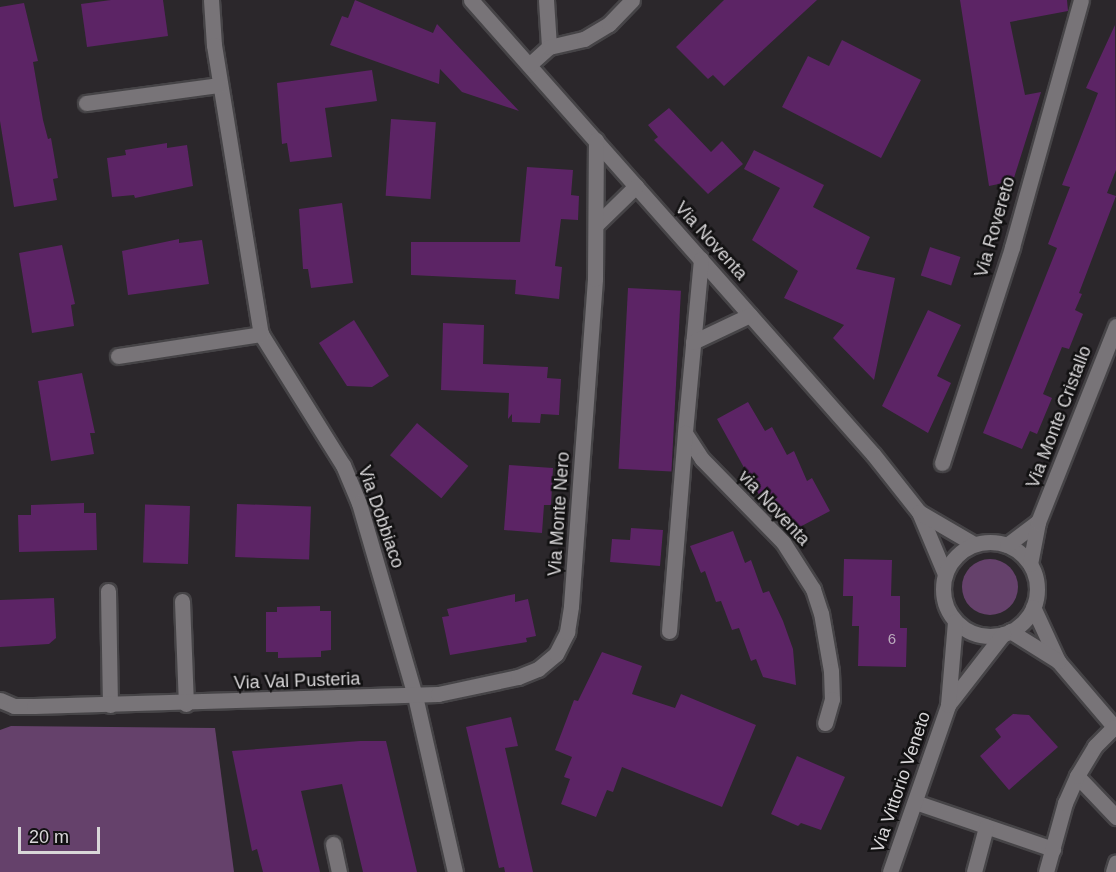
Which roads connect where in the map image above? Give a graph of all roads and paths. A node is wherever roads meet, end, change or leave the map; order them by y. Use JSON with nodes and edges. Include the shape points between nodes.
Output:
{"nodes":[{"id":1,"x":211,"y":0,"type":"edge"},
{"id":2,"x":471,"y":0,"type":"edge"},
{"id":3,"x":546,"y":0,"type":"edge"},
{"id":4,"x":632,"y":0,"type":"edge"},
{"id":5,"x":1081,"y":0,"type":"edge"},
{"id":6,"x":549,"y":47,"type":"junction"},
{"id":7,"x":529,"y":65,"type":"junction"},
{"id":8,"x":220,"y":85,"type":"junction"},
{"id":9,"x":87,"y":103,"type":"dead end"},
{"id":10,"x":596,"y":140,"type":"junction"},
{"id":11,"x":636,"y":186,"type":"junction"},
{"id":12,"x":596,"y":225,"type":"junction"},
{"id":13,"x":701,"y":259,"type":"junction"},
{"id":14,"x":750,"y":315,"type":"junction"},
{"id":15,"x":1116,"y":326,"type":"edge"},
{"id":16,"x":261,"y":334,"type":"junction"},
{"id":17,"x":693,"y":342,"type":"junction"},
{"id":18,"x":117,"y":356,"type":"dead end"},
{"id":19,"x":685,"y":433,"type":"junction"},
{"id":20,"x":942,"y":463,"type":"dead end"},
{"id":21,"x":920,"y":512,"type":"junction"},
{"id":22,"x":1038,"y":522,"type":"junction"},
{"id":23,"x":974,"y":544,"type":"junction"},
{"id":24,"x":1007,"y":545,"type":"junction"},
{"id":25,"x":1030,"y":564,"type":"junction"},
{"id":26,"x":945,"y":574,"type":"junction"},
{"id":27,"x":108,"y":591,"type":"dead end"},
{"id":28,"x":182,"y":601,"type":"dead end"},
{"id":29,"x":1033,"y":607,"type":"junction"},
{"id":30,"x":955,"y":621,"type":"junction"},
{"id":31,"x":669,"y":631,"type":"dead end"},
{"id":32,"x":1006,"y":632,"type":"junction"},
{"id":33,"x":1058,"y":661,"type":"junction"},
{"id":34,"x":415,"y":696,"type":"junction"},
{"id":35,"x":0,"y":700,"type":"edge"},
{"id":36,"x":186,"y":704,"type":"junction"},
{"id":37,"x":111,"y":705,"type":"junction"},
{"id":38,"x":948,"y":705,"type":"junction"},
{"id":39,"x":825,"y":723,"type":"dead end"},
{"id":40,"x":1115,"y":728,"type":"edge"},
{"id":41,"x":1077,"y":776,"type":"junction"},
{"id":42,"x":915,"y":802,"type":"junction"},
{"id":43,"x":1116,"y":817,"type":"edge"},
{"id":44,"x":986,"y":827,"type":"junction"},
{"id":45,"x":333,"y":844,"type":"dead end"},
{"id":46,"x":1053,"y":849,"type":"junction"},
{"id":47,"x":1116,"y":862,"type":"edge"},
{"id":48,"x":339,"y":872,"type":"edge"},
{"id":49,"x":455,"y":872,"type":"edge"},
{"id":50,"x":890,"y":872,"type":"edge"},
{"id":51,"x":974,"y":872,"type":"edge"},
{"id":52,"x":1046,"y":872,"type":"edge"},
{"id":53,"x":1113,"y":872,"type":"edge"}],
"edges":[{"from":1,"to":8,"type":"street","name":"Via Dobbiaco"},
{"from":2,"to":7,"type":"street","name":"Via Noventa"},
{"from":3,"to":6,"type":"street"},
{"from":4,"to":6,"type":"street","via":[[609,24],[584,39]]},
{"from":5,"to":20,"type":"street","name":"Via Rovereto","via":[[1012,247]]},
{"from":6,"to":7,"type":"street"},
{"from":7,"to":10,"type":"street","name":"Via Noventa"},
{"from":8,"to":9,"type":"street"},
{"from":8,"to":16,"type":"street","name":"Via Dobbiaco"},
{"from":10,"to":11,"type":"street","name":"Via Noventa"},
{"from":10,"to":12,"type":"street","name":"Via Monte Nero"},
{"from":11,"to":12,"type":"street"},
{"from":11,"to":13,"type":"street","name":"Via Noventa"},
{"from":12,"to":34,"type":"street","name":"Via Monte Nero","via":[[590,361],[567,632],[556,654],[538,669],[491,684]]},
{"from":13,"to":14,"type":"street","name":"Via Noventa"},
{"from":13,"to":17,"type":"street","name":"via Noventa"},
{"from":14,"to":17,"type":"street"},
{"from":14,"to":21,"type":"street","name":"Via Noventa"},
{"from":15,"to":22,"type":"street","name":"Via Monte Cristallo"},
{"from":16,"to":18,"type":"street"},
{"from":16,"to":34,"type":"street","name":"Via Dobbiaco","via":[[343,465],[366,525]]},
{"from":17,"to":19,"type":"street","name":"via Noventa"},
{"from":19,"to":31,"type":"street","name":"via Noventa"},
{"from":19,"to":39,"type":"street","name":"via Noventa","via":[[702,459],[783,542],[813,589],[831,671],[832,699]]},
{"from":21,"to":23,"type":"street","name":"Via Noventa"},
{"from":21,"to":26,"type":"street","name":"Via Noventa"},
{"from":22,"to":24,"type":"street"},
{"from":22,"to":25,"type":"street","name":"Via Monte Cristallo"},
{"from":23,"to":24,"type":"street"},
{"from":23,"to":26,"type":"street","via":[[956,556]]},
{"from":24,"to":25,"type":"street"},
{"from":25,"to":29,"type":"street","via":[[1036,583]]},
{"from":26,"to":30,"type":"street","via":[[944,599]]},
{"from":27,"to":37,"type":"street"},
{"from":28,"to":36,"type":"street"},
{"from":29,"to":32,"type":"street","via":[[1023,621]]},
{"from":29,"to":33,"type":"street"},
{"from":30,"to":32,"type":"street","via":[[977,634]]},
{"from":30,"to":38,"type":"street","name":"Via Vittorio Veneto"},
{"from":32,"to":33,"type":"street"},
{"from":32,"to":38,"type":"street","name":"Via Vittorio Veneto"},
{"from":33,"to":40,"type":"street"},
{"from":34,"to":36,"type":"street","name":"Via Val Pusteria"},
{"from":34,"to":49,"type":"street"},
{"from":35,"to":37,"type":"street","name":"Via Val Pusteria","via":[[14,706]]},
{"from":36,"to":37,"type":"street","name":"Via Val Pusteria"},
{"from":38,"to":42,"type":"street","name":"Via Vittorio Veneto"},
{"from":40,"to":41,"type":"street","via":[[1095,746]]},
{"from":41,"to":43,"type":"street"},
{"from":41,"to":46,"type":"street"},
{"from":42,"to":44,"type":"street"},
{"from":42,"to":50,"type":"street","name":"Via Vittorio Veneto"},
{"from":44,"to":46,"type":"street"},
{"from":44,"to":51,"type":"street"},
{"from":45,"to":48,"type":"street"},
{"from":46,"to":52,"type":"street"},
{"from":47,"to":53,"type":"street"}]}
